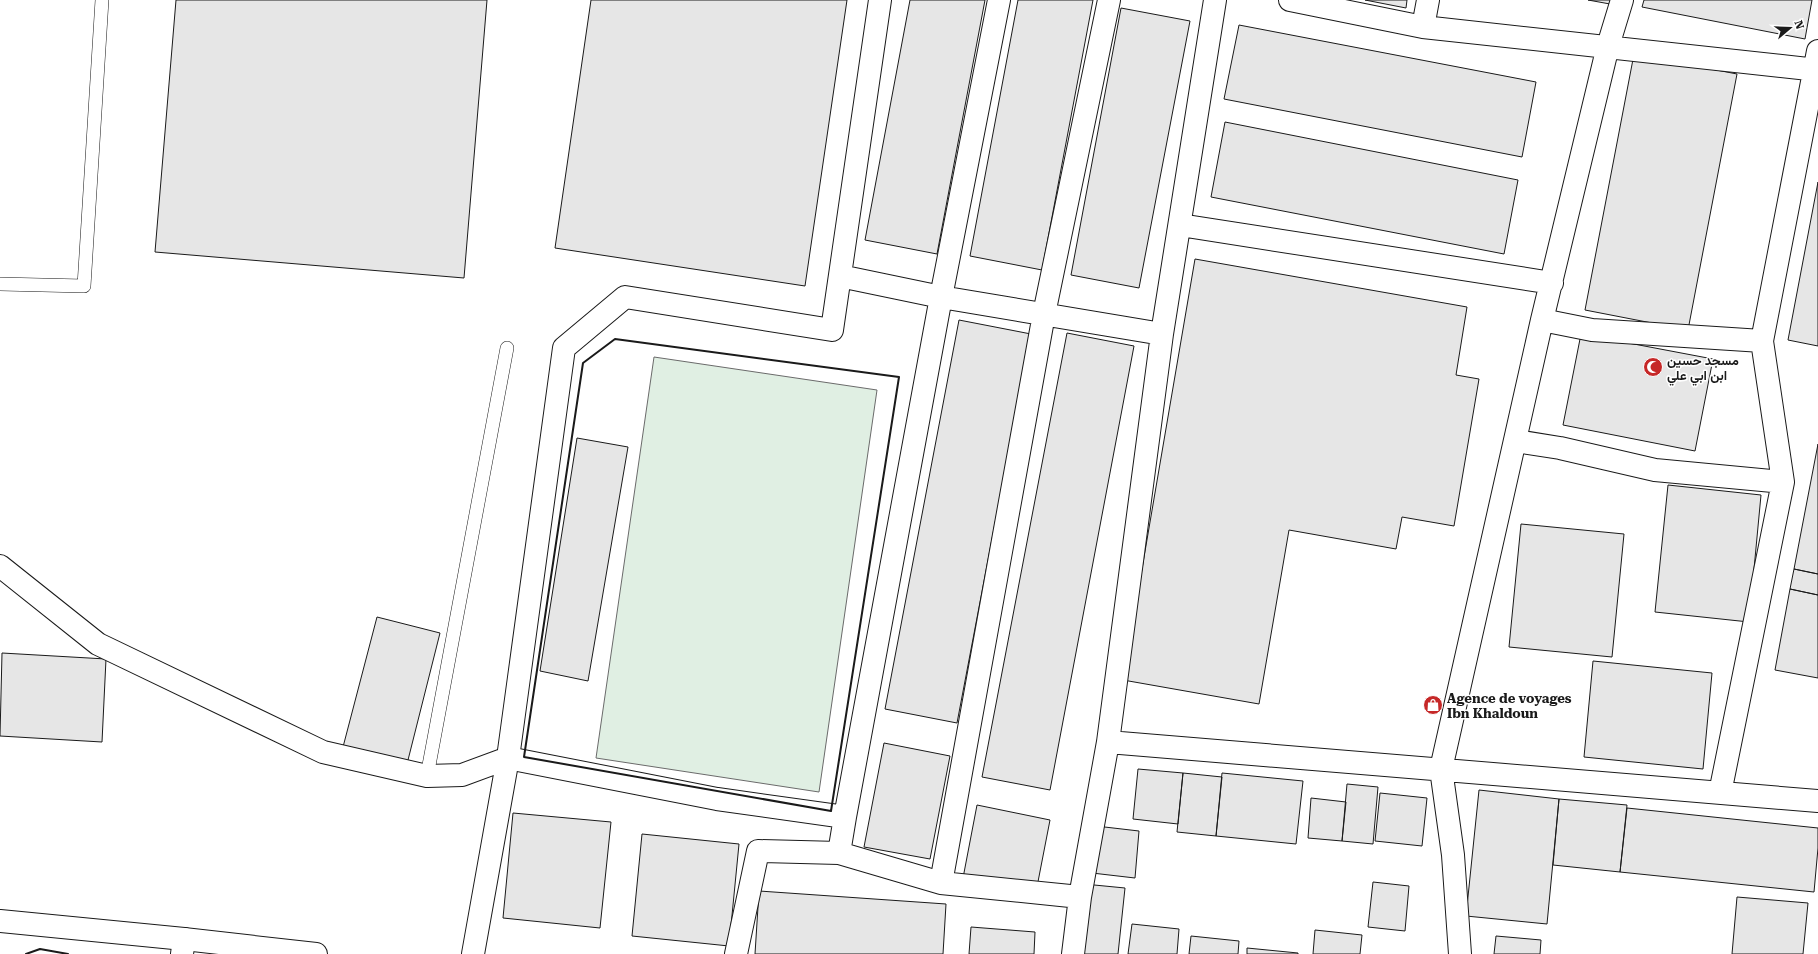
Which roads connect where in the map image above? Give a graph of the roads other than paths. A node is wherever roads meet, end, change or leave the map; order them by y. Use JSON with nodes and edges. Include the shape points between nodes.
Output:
{"nodes":[{"id":1,"x":102,"y":0,"type":"edge"},
{"id":2,"x":880,"y":0,"type":"edge"},
{"id":3,"x":999,"y":0,"type":"edge"},
{"id":4,"x":1109,"y":0,"type":"edge"},
{"id":5,"x":1215,"y":0,"type":"edge"},
{"id":6,"x":1290,"y":0,"type":"edge"},
{"id":7,"x":1428,"y":0,"type":"edge"},
{"id":8,"x":1622,"y":0,"type":"edge"},
{"id":9,"x":1424,"y":27,"type":"junction"},
{"id":10,"x":1608,"y":46,"type":"junction"},
{"id":11,"x":1817,"y":64,"type":"edge"},
{"id":12,"x":1180,"y":225,"type":"junction"},
{"id":13,"x":840,"y":276,"type":"junction"},
{"id":14,"x":1552,"y":283,"type":"junction"},
{"id":15,"x":0,"y":284,"type":"edge"},
{"id":16,"x":941,"y":297,"type":"junction"},
{"id":17,"x":1044,"y":314,"type":"junction"},
{"id":18,"x":1542,"y":320,"type":"junction"},
{"id":19,"x":1162,"y":334,"type":"junction"},
{"id":20,"x":1762,"y":341,"type":"junction"},
{"id":21,"x":506,"y":348,"type":"dead end"},
{"id":22,"x":1516,"y":441,"type":"junction"},
{"id":23,"x":1783,"y":482,"type":"junction"},
{"id":24,"x":0,"y":566,"type":"edge"},
{"id":25,"x":1108,"y":742,"type":"junction"},
{"id":26,"x":508,"y":758,"type":"junction"},
{"id":27,"x":1441,"y":769,"type":"junction"},
{"id":28,"x":427,"y":776,"type":"junction"},
{"id":29,"x":1720,"y":793,"type":"junction"},
{"id":30,"x":1818,"y":801,"type":"edge"},
{"id":31,"x":845,"y":817,"type":"junction"},
{"id":32,"x":839,"y":854,"type":"junction"},
{"id":33,"x":941,"y":883,"type":"junction"},
{"id":34,"x":1080,"y":897,"type":"junction"},
{"id":35,"x":0,"y":921,"type":"edge"},
{"id":36,"x":183,"y":946,"type":"edge"},
{"id":37,"x":316,"y":954,"type":"edge"},
{"id":38,"x":473,"y":954,"type":"edge"},
{"id":39,"x":736,"y":954,"type":"edge"},
{"id":40,"x":1073,"y":954,"type":"edge"},
{"id":41,"x":1460,"y":954,"type":"edge"}],
"edges":[{"from":1,"to":15,"type":"lane","via":[[84,286]]},
{"from":2,"to":13,"type":"street"},
{"from":3,"to":16,"type":"street"},
{"from":4,"to":17,"type":"street"},
{"from":5,"to":12,"type":"street"},
{"from":6,"to":9,"type":"street"},
{"from":7,"to":9,"type":"street"},
{"from":8,"to":10,"type":"street"},
{"from":9,"to":10,"type":"street"},
{"from":10,"to":11,"type":"street"},
{"from":10,"to":14,"type":"street"},
{"from":11,"to":20,"type":"street"},
{"from":12,"to":14,"type":"street"},
{"from":12,"to":19,"type":"street"},
{"from":13,"to":16,"type":"street"},
{"from":13,"to":26,"type":"street","via":[[832,330],[625,298],[564,348]]},
{"from":14,"to":18,"type":"street"},
{"from":16,"to":17,"type":"street"},
{"from":16,"to":31,"type":"street"},
{"from":17,"to":19,"type":"street"},
{"from":17,"to":33,"type":"street"},
{"from":18,"to":20,"type":"street","via":[[1592,330]]},
{"from":18,"to":22,"type":"street"},
{"from":19,"to":25,"type":"street"},
{"from":20,"to":23,"type":"street"},
{"from":21,"to":28,"type":"lane"},
{"from":22,"to":23,"type":"street","via":[[1560,448],[1655,470]]},
{"from":22,"to":27,"type":"street"},
{"from":23,"to":29,"type":"street"},
{"from":24,"to":28,"type":"street","via":[[98,644],[323,752]]},
{"from":25,"to":27,"type":"street"},
{"from":25,"to":34,"type":"street"},
{"from":26,"to":28,"type":"street","via":[[462,775]]},
{"from":26,"to":31,"type":"street","via":[[717,799]]},
{"from":26,"to":38,"type":"street"},
{"from":27,"to":29,"type":"street"},
{"from":27,"to":41,"type":"street","via":[[1453,855]]},
{"from":29,"to":30,"type":"street"},
{"from":31,"to":32,"type":"street"},
{"from":32,"to":33,"type":"street"},
{"from":32,"to":39,"type":"street","via":[[758,851]]},
{"from":33,"to":34,"type":"street"},
{"from":34,"to":40,"type":"street"},
{"from":35,"to":36,"type":"street"},
{"from":36,"to":37,"type":"street"}]}
